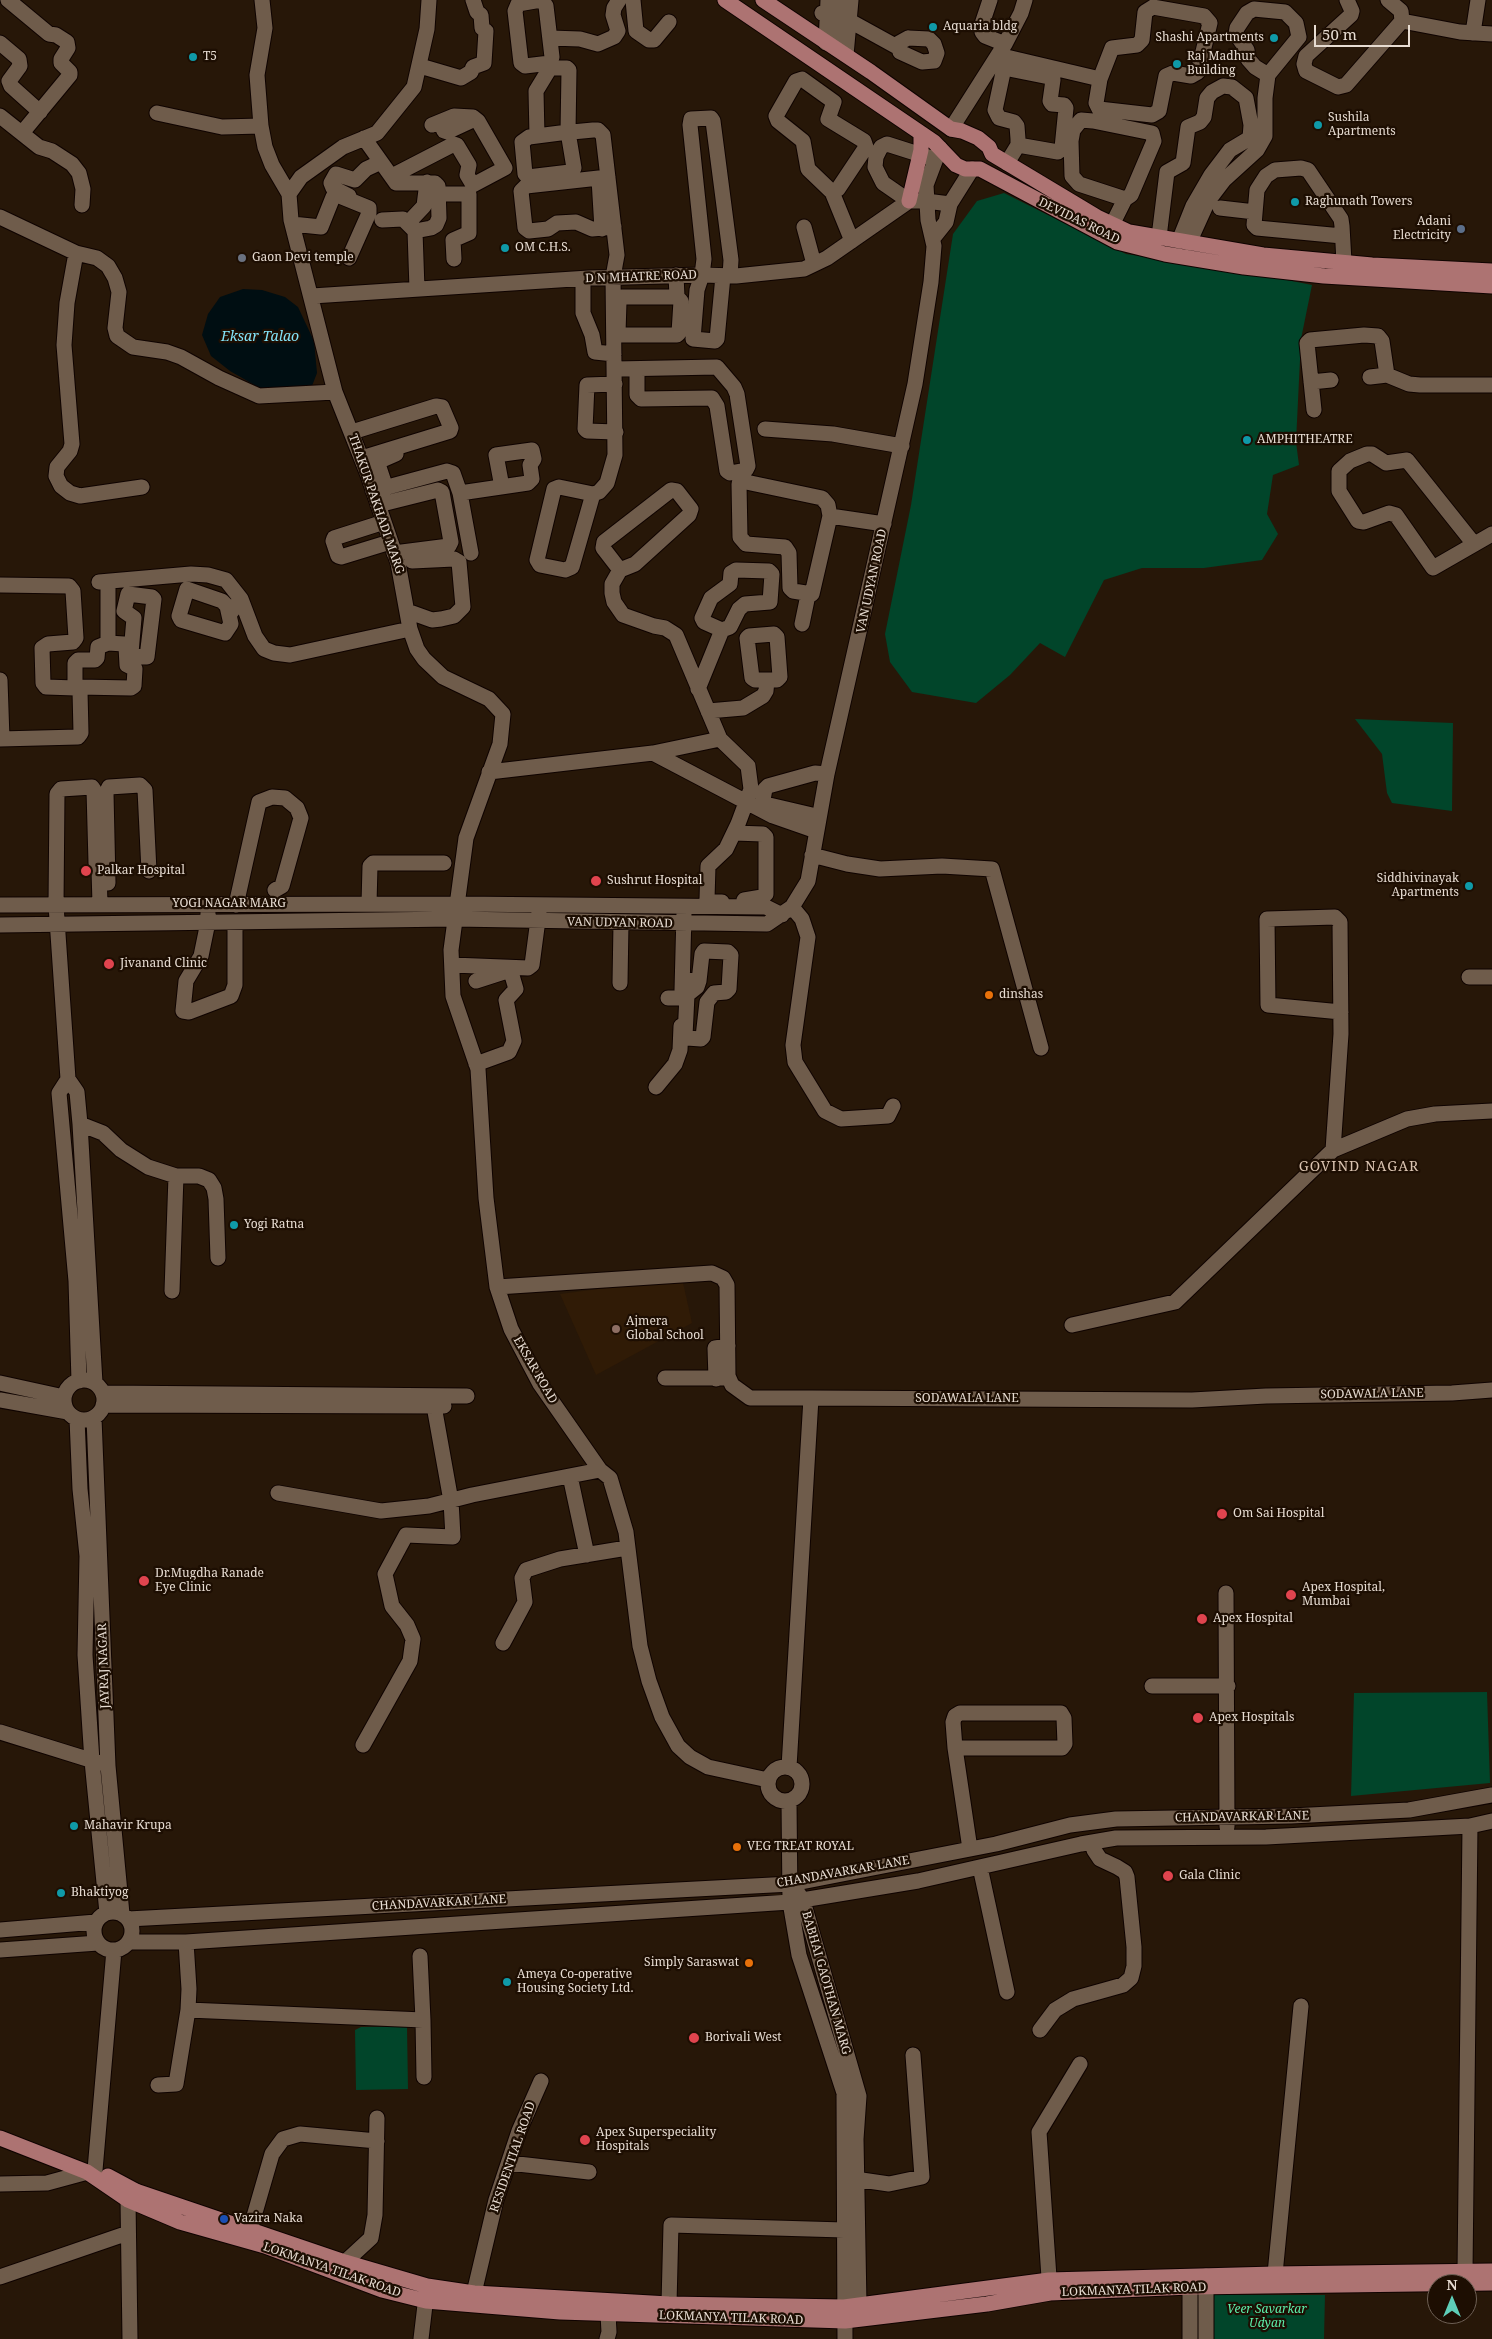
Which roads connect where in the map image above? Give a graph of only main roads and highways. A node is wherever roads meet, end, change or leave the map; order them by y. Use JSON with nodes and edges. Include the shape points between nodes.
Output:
{"nodes":[{"id":1,"x":725,"y":0,"type":"edge"},
{"id":2,"x":763,"y":0,"type":"edge"},
{"id":3,"x":951,"y":129,"type":"junction"},
{"id":4,"x":932,"y":154,"type":"junction"},
{"id":5,"x":992,"y":154,"type":"junction"},
{"id":6,"x":976,"y":169,"type":"junction"},
{"id":7,"x":909,"y":201,"type":"road end"},
{"id":8,"x":1492,"y":271,"type":"edge"},
{"id":9,"x":1492,"y":286,"type":"edge"},
{"id":10,"x":0,"y":2128,"type":"edge"},
{"id":11,"x":0,"y":2138,"type":"edge"},
{"id":12,"x":91,"y":2171,"type":"junction"},
{"id":13,"x":132,"y":2195,"type":"junction"},
{"id":14,"x":266,"y":2245,"type":"junction"},
{"id":15,"x":1492,"y":2271,"type":"edge"},
{"id":16,"x":1206,"y":2282,"type":"junction"},
{"id":17,"x":1492,"y":2283,"type":"edge"},
{"id":18,"x":1050,"y":2287,"type":"junction"},
{"id":19,"x":426,"y":2294,"type":"junction"},
{"id":20,"x":849,"y":2311,"type":"junction"}],
"edges":[{"from":1,"to":4,"type":"main road","name":"DEVIDAS ROAD","via":[[920,133]]},
{"from":2,"to":3,"type":"main road","name":"DEVIDAS ROAD"},
{"from":3,"to":4,"type":"main road"},
{"from":3,"to":5,"type":"main road","name":"DEVIDAS ROAD","via":[[978,138]]},
{"from":4,"to":6,"type":"main road","name":"DEVIDAS ROAD","via":[[945,156],[965,169]]},
{"from":4,"to":7,"type":"main road"},
{"from":5,"to":6,"type":"main road","via":[[986,168]]},
{"from":5,"to":8,"type":"main road","name":"DEVIDAS ROAD","via":[[1078,207],[1130,232],[1263,255]]},
{"from":6,"to":9,"type":"main road","name":"DEVIDAS ROAD","via":[[1117,242],[1165,254],[1324,276]]},
{"from":10,"to":12,"type":"main road","name":"LOKMANYA TILAK ROAD"},
{"from":11,"to":12,"type":"main road","name":"LOKMANYA TILAK ROAD"},
{"from":12,"to":13,"type":"main road","name":"LOKMANYA TILAK ROAD"},
{"from":13,"to":14,"type":"main road","name":"LOKMANYA TILAK ROAD","via":[[180,2222]]},
{"from":13,"to":14,"type":"main road","name":"LOKMANYA TILAK ROAD","via":[[224,2219],[250,2230]]},
{"from":14,"to":19,"type":"main road","name":"LOKMANYA TILAK ROAD","via":[[345,2262]]},
{"from":14,"to":19,"type":"main road","name":"LOKMANYA TILAK ROAD","via":[[382,2290]]},
{"from":15,"to":16,"type":"main road","name":"LOKMANYA TILAK ROAD","via":[[1274,2274]]},
{"from":16,"to":17,"type":"main road","name":"LOKMANYA TILAK ROAD"},
{"from":16,"to":18,"type":"main road","name":"LOKMANYA TILAK ROAD"},
{"from":18,"to":20,"type":"main road","name":"LOKMANYA TILAK ROAD"},
{"from":18,"to":20,"type":"main road","name":"LOKMANYA TILAK ROAD","via":[[987,2304]]},
{"from":19,"to":20,"type":"main road","name":"LOKMANYA TILAK ROAD","via":[[474,2293]]},
{"from":19,"to":20,"type":"main road","name":"LOKMANYA TILAK ROAD","via":[[608,2314]]}]}
